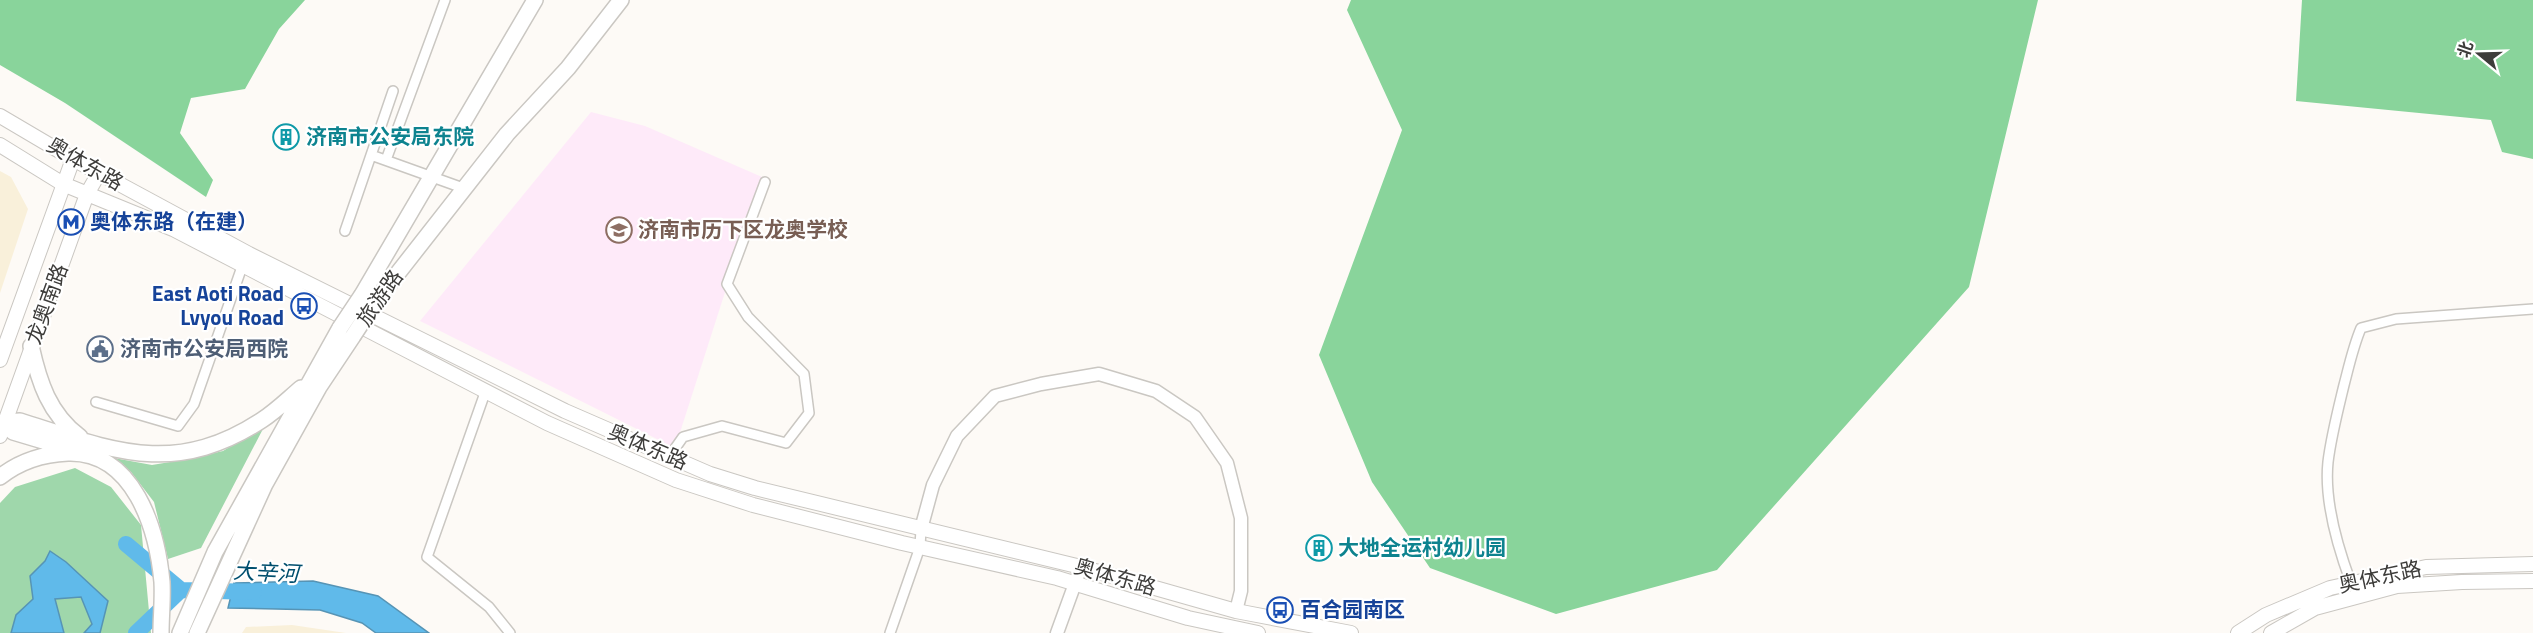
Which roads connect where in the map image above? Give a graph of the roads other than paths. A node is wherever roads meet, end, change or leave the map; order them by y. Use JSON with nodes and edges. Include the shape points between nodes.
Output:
{"nodes":[{"id":1,"x":445,"y":0,"type":"edge"},
{"id":2,"x":536,"y":0,"type":"edge"},
{"id":3,"x":621,"y":0,"type":"edge"},
{"id":4,"x":393,"y":91,"type":"dead end"},
{"id":5,"x":0,"y":116,"type":"edge"},
{"id":6,"x":0,"y":145,"type":"edge"},
{"id":7,"x":370,"y":155,"type":"junction"},
{"id":8,"x":73,"y":159,"type":"junction"},
{"id":9,"x":386,"y":160,"type":"junction"},
{"id":10,"x":99,"y":173,"type":"junction"},
{"id":11,"x":433,"y":177,"type":"junction"},
{"id":12,"x":765,"y":182,"type":"dead end"},
{"id":13,"x":63,"y":184,"type":"junction"},
{"id":14,"x":463,"y":188,"type":"junction"},
{"id":15,"x":87,"y":194,"type":"junction"},
{"id":16,"x":345,"y":231,"type":"dead end"},
{"id":17,"x":246,"y":259,"type":"junction"},
{"id":18,"x":369,"y":298,"type":"junction"},
{"id":19,"x":2533,"y":309,"type":"edge"},
{"id":20,"x":347,"y":332,"type":"junction"},
{"id":21,"x":31,"y":346,"type":"junction"},
{"id":22,"x":0,"y":360,"type":"edge"},
{"id":23,"x":308,"y":382,"type":"junction"},
{"id":24,"x":486,"y":390,"type":"junction"},
{"id":25,"x":96,"y":402,"type":"dead end"},
{"id":26,"x":2,"y":426,"type":"edge"},
{"id":27,"x":84,"y":447,"type":"junction"},
{"id":28,"x":669,"y":457,"type":"junction"},
{"id":29,"x":0,"y":477,"type":"edge"},
{"id":30,"x":921,"y":529,"type":"junction"},
{"id":31,"x":920,"y":547,"type":"junction"},
{"id":32,"x":2533,"y":564,"type":"edge"},
{"id":33,"x":1081,"y":567,"type":"junction"},
{"id":34,"x":2533,"y":581,"type":"edge"},
{"id":35,"x":2351,"y":583,"type":"junction"},
{"id":36,"x":1074,"y":585,"type":"junction"},
{"id":37,"x":1236,"y":611,"type":"junction"},
{"id":38,"x":1231,"y":630,"type":"edge"},
{"id":39,"x":161,"y":632,"type":"edge"},
{"id":40,"x":180,"y":633,"type":"edge"},
{"id":41,"x":197,"y":633,"type":"edge"},
{"id":42,"x":510,"y":633,"type":"edge"},
{"id":43,"x":890,"y":633,"type":"edge"},
{"id":44,"x":1057,"y":633,"type":"edge"},
{"id":45,"x":1258,"y":633,"type":"edge"},
{"id":46,"x":1351,"y":633,"type":"edge"},
{"id":47,"x":2238,"y":633,"type":"edge"},
{"id":48,"x":2271,"y":633,"type":"edge"}],
"edges":[{"from":1,"to":9,"type":"street"},
{"from":2,"to":11,"type":"main road","name":"旅游路"},
{"from":3,"to":14,"type":"main road","name":"旅游路","via":[[568,68]]},
{"from":4,"to":7,"type":"street"},
{"from":5,"to":8,"type":"main road","name":"奥体东路"},
{"from":6,"to":13,"type":"main road"},
{"from":7,"to":9,"type":"street"},
{"from":7,"to":16,"type":"street"},
{"from":8,"to":10,"type":"main road","name":"奥体东路"},
{"from":8,"to":13,"type":"main road","name":"龙奥南路"},
{"from":9,"to":11,"type":"street"},
{"from":10,"to":15,"type":"main road","name":"龙奥南路"},
{"from":10,"to":17,"type":"main road","name":"奥体东路"},
{"from":11,"to":14,"type":"street"},
{"from":11,"to":18,"type":"main road","name":"旅游路"},
{"from":12,"to":28,"type":"street","via":[[727,284],[748,317],[804,374],[809,413],[786,443],[722,426],[683,437]]},
{"from":13,"to":15,"type":"main road"},
{"from":13,"to":22,"type":"main road","name":"龙奥南路"},
{"from":14,"to":18,"type":"main road","name":"旅游路"},
{"from":15,"to":17,"type":"main road"},
{"from":15,"to":21,"type":"main road","name":"龙奥南路"},
{"from":17,"to":24,"type":"main road"},
{"from":17,"to":25,"type":"street","via":[[194,404],[178,426]]},
{"from":17,"to":28,"type":"main road","name":"奥体东路"},
{"from":18,"to":20,"type":"main road","name":"旅游路","bridge":true},
{"from":19,"to":35,"type":"street","via":[[2396,319],[2361,328],[2339,404],[2328,463],[2330,502],[2340,554]]},
{"from":20,"to":23,"type":"main road","name":"旅游路"},
{"from":20,"to":41,"type":"main road","name":"旅游路","via":[[265,484]]},
{"from":21,"to":26,"type":"main road","name":"龙奥南路"},
{"from":21,"to":27,"type":"main road","via":[[39,381],[54,411]]},
{"from":23,"to":27,"type":"main road","via":[[264,419],[198,450],[162,455]]},
{"from":23,"to":40,"type":"main road","name":"旅游路","via":[[215,552]]},
{"from":24,"to":31,"type":"main road","via":[[623,458],[711,493]]},
{"from":24,"to":42,"type":"street","via":[[426,557],[489,608]]},
{"from":26,"to":27,"type":"main road"},
{"from":27,"to":29,"type":"main road","via":[[33,458]]},
{"from":27,"to":39,"type":"main road","via":[[130,482],[143,505],[162,582]]},
{"from":28,"to":30,"type":"main road","name":"奥体东路","via":[[755,488]]},
{"from":30,"to":31,"type":"street"},
{"from":30,"to":33,"type":"main road","name":"奥体东路"},
{"from":30,"to":37,"type":"street","via":[[933,485],[957,436],[995,396],[1099,374],[1156,391],[1195,417],[1227,463],[1241,518],[1241,591]]},
{"from":31,"to":36,"type":"main road"},
{"from":31,"to":43,"type":"street"},
{"from":32,"to":35,"type":"main road","name":"奥体东路","via":[[2426,567]]},
{"from":33,"to":36,"type":"street"},
{"from":33,"to":37,"type":"main road","name":"奥体东路"},
{"from":34,"to":48,"type":"main road","via":[[2397,586],[2315,608]]},
{"from":35,"to":47,"type":"main road","name":"奥体东路","via":[[2266,615]]},
{"from":36,"to":38,"type":"main road"},
{"from":36,"to":44,"type":"street"},
{"from":37,"to":38,"type":"street"},
{"from":37,"to":46,"type":"main road","name":"奥体东路"},
{"from":38,"to":45,"type":"main road"}]}
